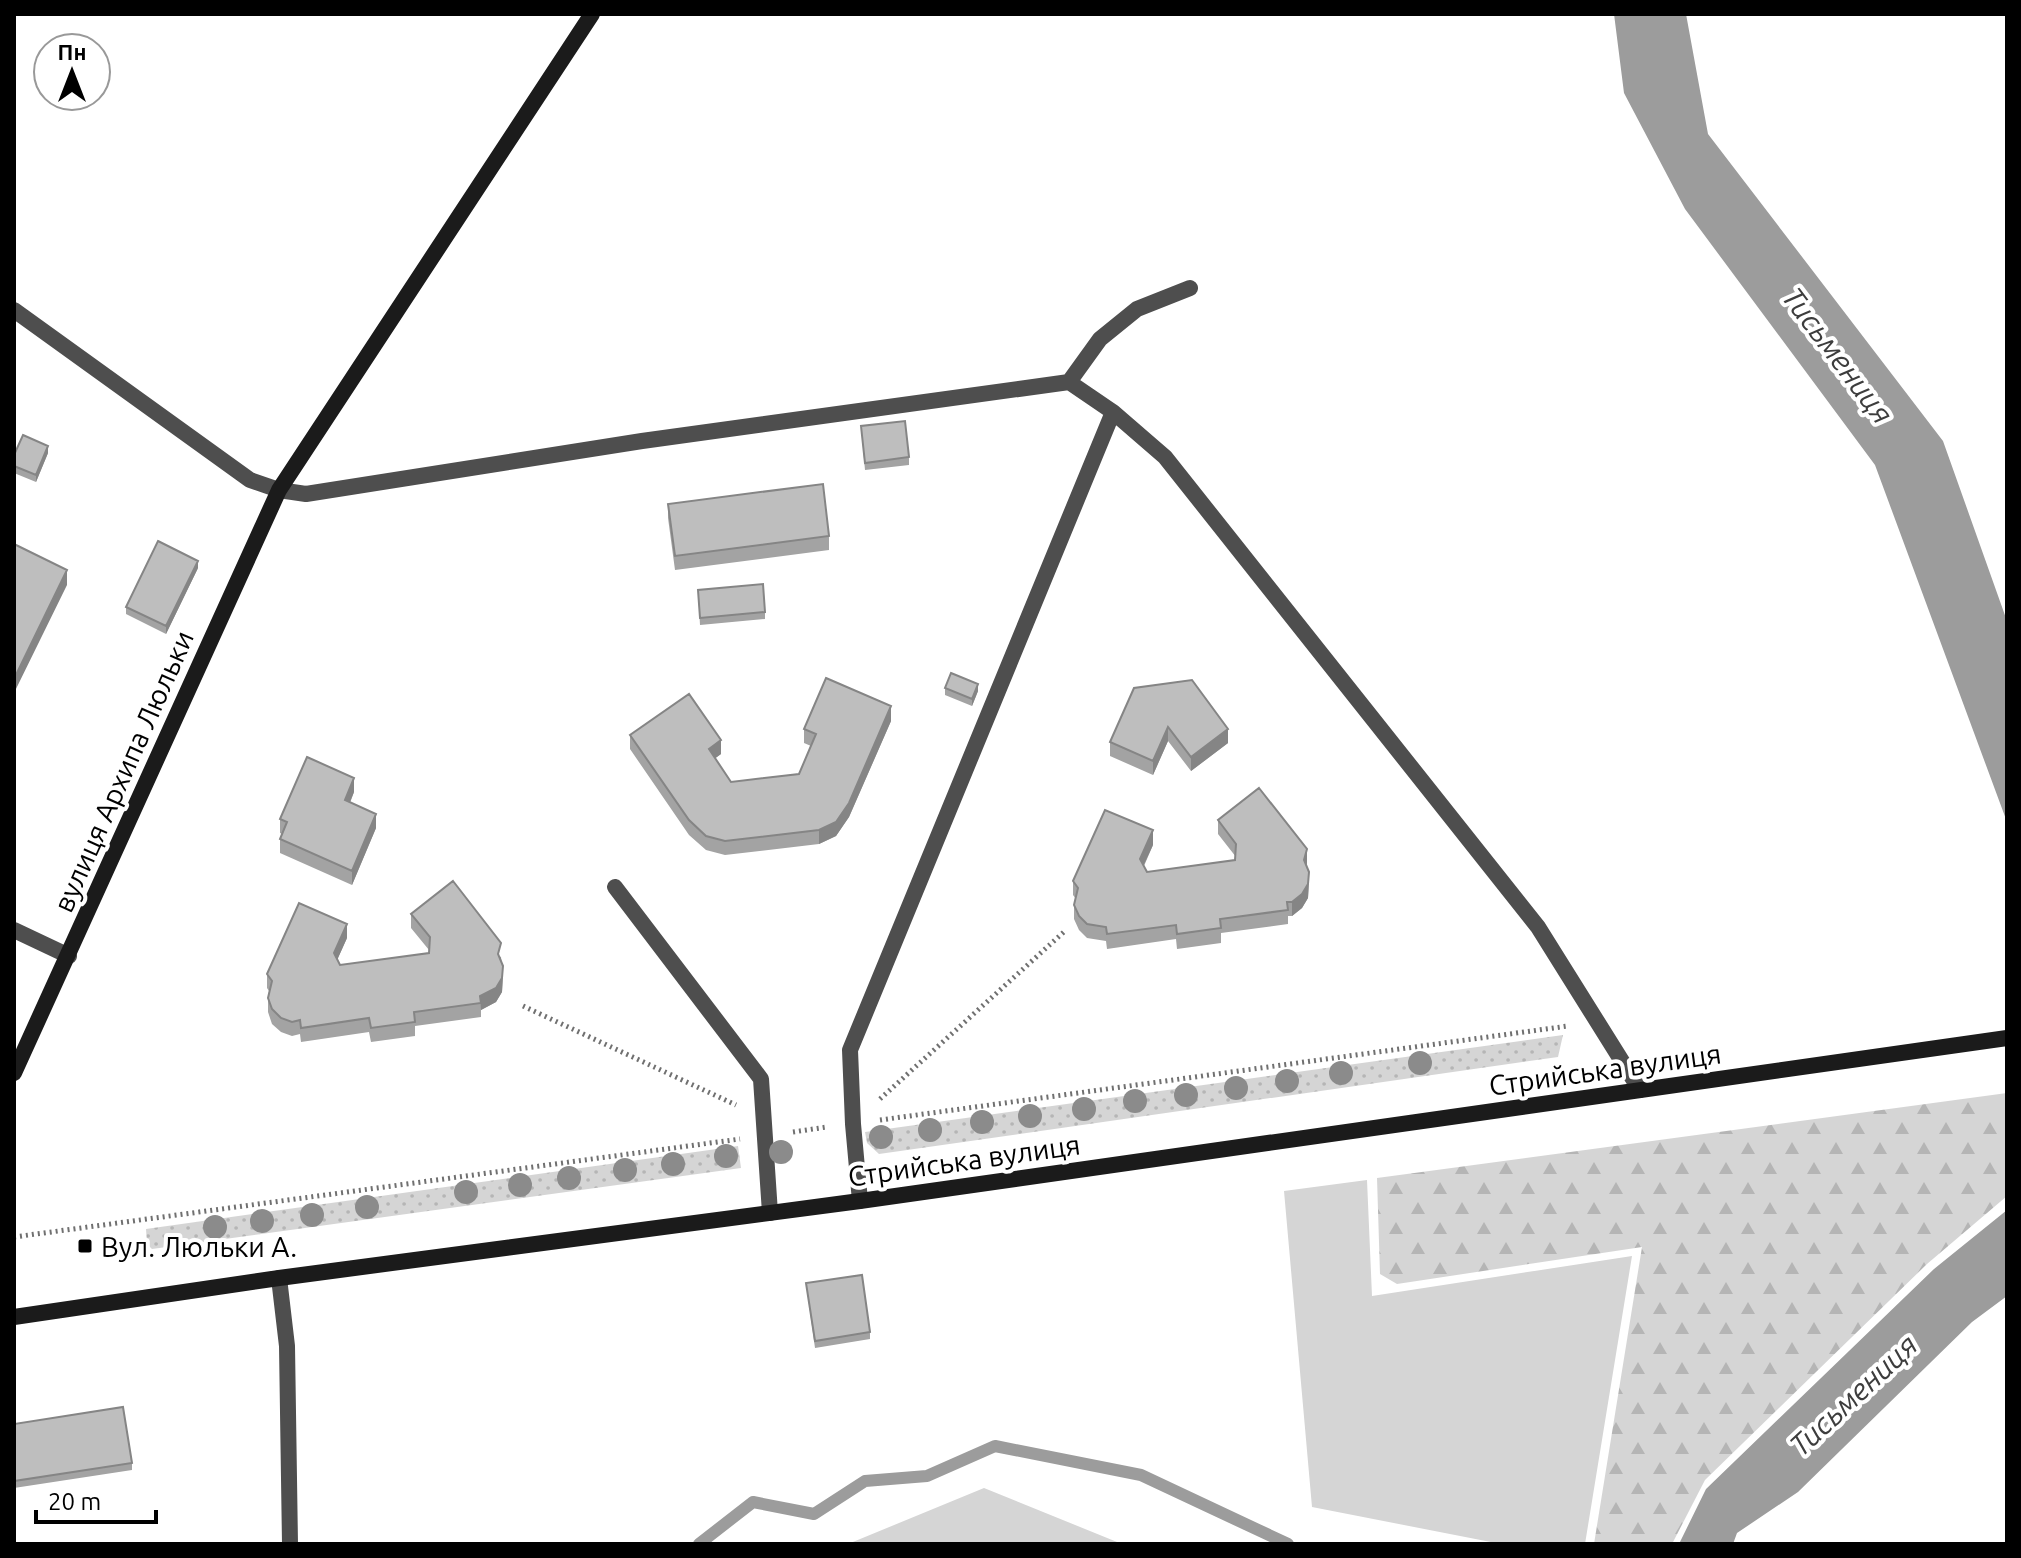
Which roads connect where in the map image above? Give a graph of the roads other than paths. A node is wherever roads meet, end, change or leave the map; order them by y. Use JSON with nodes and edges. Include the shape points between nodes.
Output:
{"nodes":[{"id":1,"x":592,"y":14,"type":"edge"},
{"id":2,"x":1190,"y":288,"type":"dead end"},
{"id":3,"x":14,"y":310,"type":"edge"},
{"id":4,"x":1069,"y":382,"type":"junction"},
{"id":5,"x":1113,"y":412,"type":"junction"},
{"id":6,"x":279,"y":490,"type":"junction"},
{"id":7,"x":615,"y":887,"type":"dead end"},
{"id":8,"x":14,"y":930,"type":"edge"},
{"id":9,"x":69,"y":956,"type":"junction"},
{"id":10,"x":2007,"y":1038,"type":"edge"},
{"id":11,"x":14,"y":1073,"type":"edge"},
{"id":12,"x":1640,"y":1090,"type":"junction"},
{"id":13,"x":860,"y":1201,"type":"junction"},
{"id":14,"x":770,"y":1213,"type":"junction"},
{"id":15,"x":279,"y":1278,"type":"junction"},
{"id":16,"x":14,"y":1317,"type":"edge"},
{"id":17,"x":290,"y":1544,"type":"edge"}],
"edges":[{"from":1,"to":6,"type":"main road","name":"вулиця Архипа Люльки"},
{"from":2,"to":4,"type":"street","via":[[1137,309],[1100,339]]},
{"from":3,"to":6,"type":"street","via":[[250,480]]},
{"from":4,"to":5,"type":"street"},
{"from":4,"to":6,"type":"street","via":[[306,494]]},
{"from":5,"to":12,"type":"street","via":[[1165,457],[1538,927]]},
{"from":5,"to":13,"type":"street","via":[[850,1050]]},
{"from":6,"to":9,"type":"main road","name":"вулиця Архипа Люльки"},
{"from":7,"to":14,"type":"street","via":[[761,1079]]},
{"from":8,"to":9,"type":"street"},
{"from":9,"to":11,"type":"main road","name":"вулиця Архипа Люльки"},
{"from":10,"to":12,"type":"main road","name":"Стрийська вулиця"},
{"from":12,"to":13,"type":"main road","name":"Стрийська вулиця"},
{"from":13,"to":14,"type":"main road","name":"Стрийська вулиця"},
{"from":14,"to":15,"type":"main road","name":"Стрийська вулиця"},
{"from":15,"to":16,"type":"main road","name":"Стрийська вулиця"},
{"from":15,"to":17,"type":"street","via":[[287,1346]]}]}
